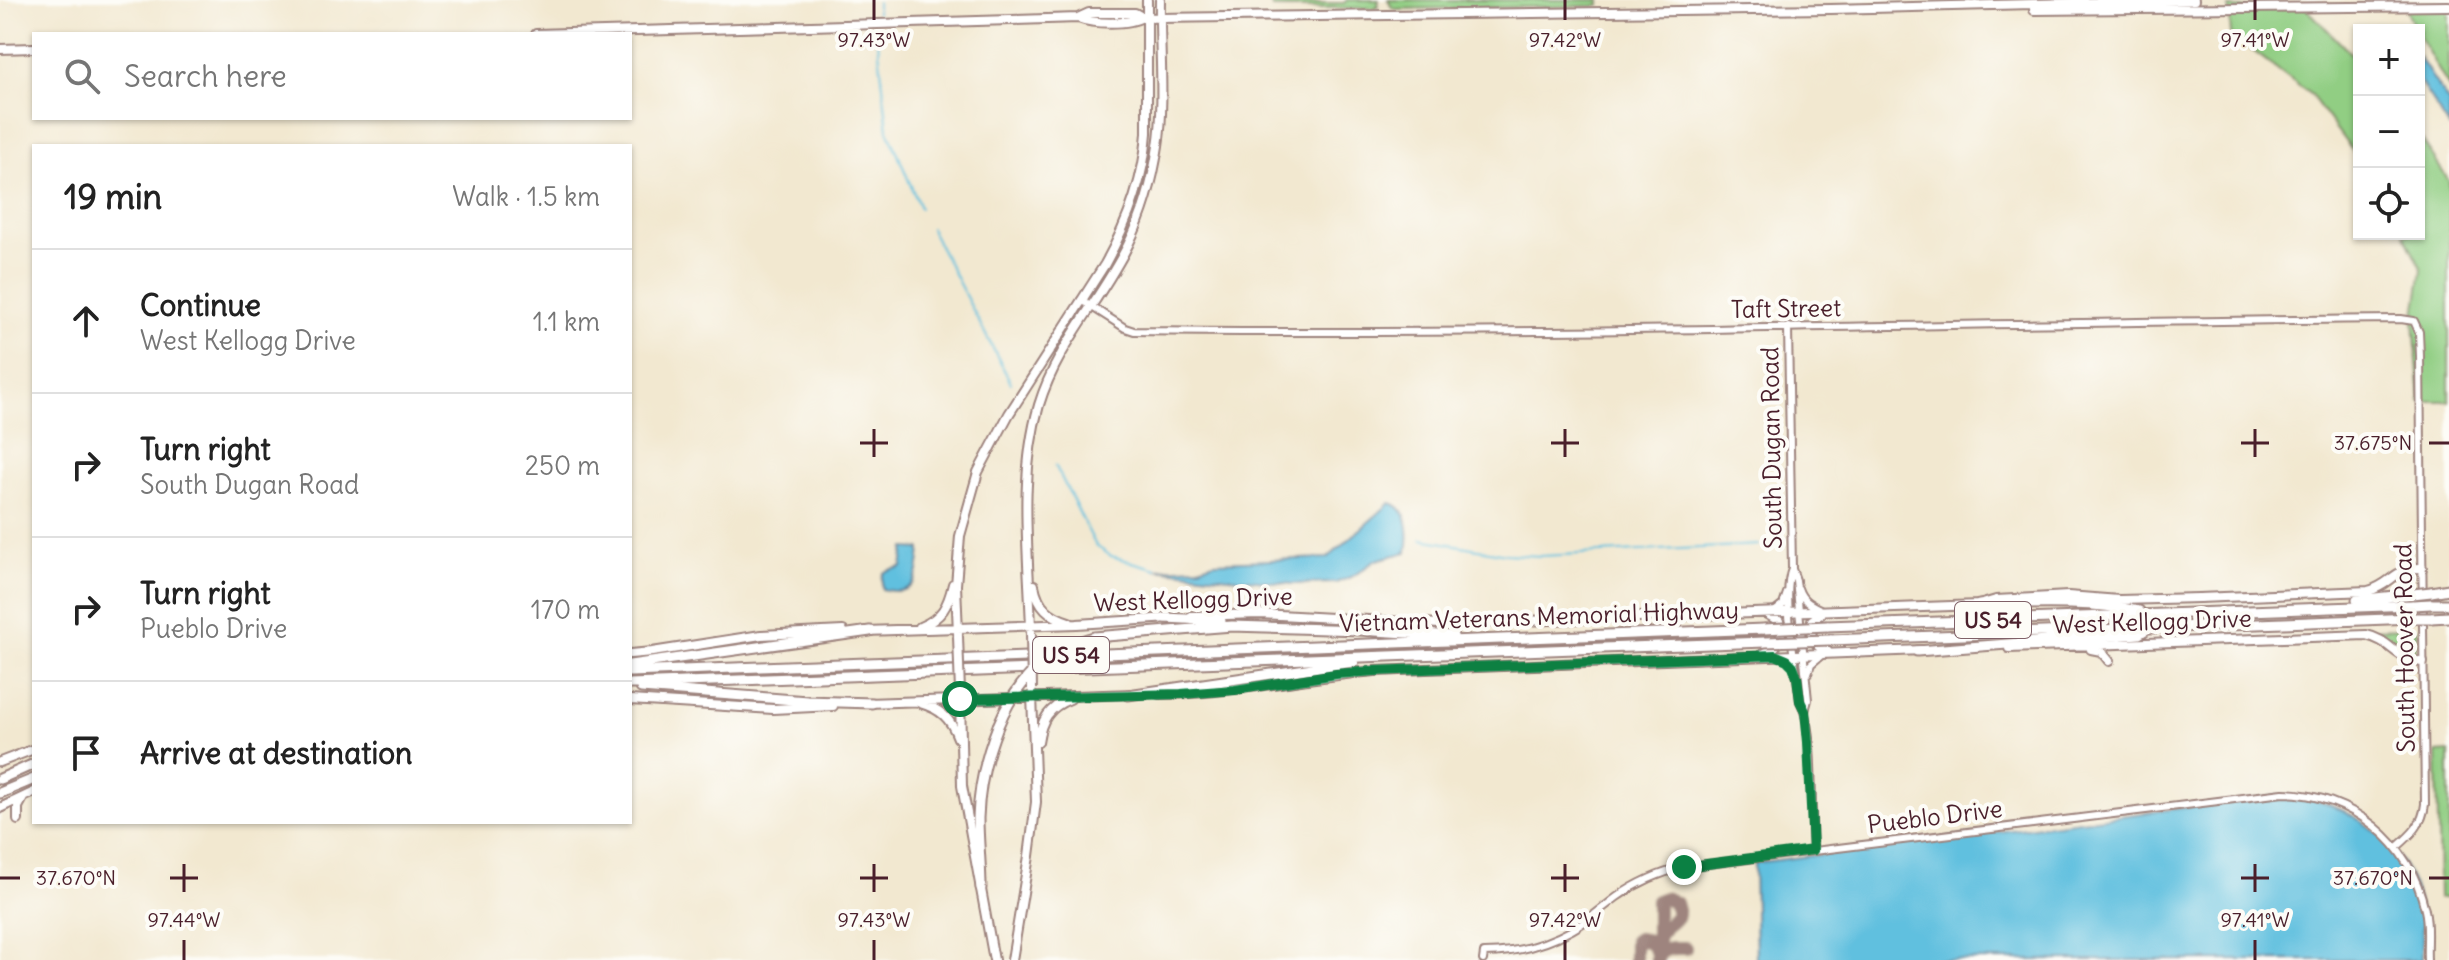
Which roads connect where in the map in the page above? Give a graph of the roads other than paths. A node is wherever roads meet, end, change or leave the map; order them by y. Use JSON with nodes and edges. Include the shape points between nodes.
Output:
{"nodes":[{"id":1,"x":1147,"y":0,"type":"edge"},
{"id":2,"x":1160,"y":0,"type":"edge"},
{"id":3,"x":2194,"y":0,"type":"edge"},
{"id":4,"x":1991,"y":6,"type":"junction"},
{"id":5,"x":2449,"y":6,"type":"edge"},
{"id":6,"x":1144,"y":17,"type":"junction"},
{"id":7,"x":1159,"y":18,"type":"junction"},
{"id":8,"x":604,"y":32,"type":"edge"},
{"id":9,"x":32,"y":48,"type":"edge"},
{"id":10,"x":0,"y":49,"type":"edge"},
{"id":11,"x":1081,"y":300,"type":"junction"},
{"id":12,"x":1091,"y":306,"type":"junction"},
{"id":13,"x":2414,"y":321,"type":"joint"},
{"id":14,"x":1788,"y":327,"type":"junction"},
{"id":15,"x":1029,"y":553,"type":"junction"},
{"id":16,"x":956,"y":568,"type":"junction"},
{"id":17,"x":2422,"y":568,"type":"junction"},
{"id":18,"x":1792,"y":569,"type":"junction"},
{"id":19,"x":1796,"y":580,"type":"junction"},
{"id":20,"x":1789,"y":585,"type":"junction"},
{"id":21,"x":2449,"y":589,"type":"edge"},
{"id":22,"x":2413,"y":600,"type":"junction"},
{"id":23,"x":2449,"y":604,"type":"edge"},
{"id":24,"x":1979,"y":605,"type":"junction"},
{"id":25,"x":1842,"y":610,"type":"junction"},
{"id":26,"x":1824,"y":611,"type":"junction"},
{"id":27,"x":1794,"y":612,"type":"junction"},
{"id":28,"x":1768,"y":613,"type":"junction"},
{"id":29,"x":2158,"y":614,"type":"junction"},
{"id":30,"x":2449,"y":617,"type":"edge"},
{"id":31,"x":1166,"y":618,"type":"junction"},
{"id":32,"x":1077,"y":624,"type":"junction"},
{"id":33,"x":1272,"y":626,"type":"junction"},
{"id":34,"x":2151,"y":627,"type":"junction"},
{"id":35,"x":1031,"y":629,"type":"junction"},
{"id":36,"x":914,"y":630,"type":"junction"},
{"id":37,"x":870,"y":631,"type":"junction"},
{"id":38,"x":958,"y":632,"type":"junction"},
{"id":39,"x":1512,"y":639,"type":"junction"},
{"id":40,"x":2071,"y":646,"type":"junction"},
{"id":41,"x":1917,"y":651,"type":"junction"},
{"id":42,"x":1823,"y":653,"type":"junction"},
{"id":43,"x":1836,"y":653,"type":"junction"},
{"id":44,"x":632,"y":654,"type":"edge"},
{"id":45,"x":1799,"y":654,"type":"junction"},
{"id":46,"x":1775,"y":655,"type":"junction"},
{"id":47,"x":1390,"y":656,"type":"junction"},
{"id":48,"x":1759,"y":656,"type":"junction"},
{"id":49,"x":2109,"y":661,"type":"dead end"},
{"id":50,"x":2423,"y":662,"type":"junction"},
{"id":51,"x":632,"y":665,"type":"edge"},
{"id":52,"x":632,"y":672,"type":"edge"},
{"id":53,"x":1797,"y":677,"type":"junction"},
{"id":54,"x":1806,"y":684,"type":"junction"},
{"id":55,"x":632,"y":686,"type":"edge"},
{"id":56,"x":632,"y":686,"type":"edge"},
{"id":57,"x":1032,"y":693,"type":"junction"},
{"id":58,"x":1079,"y":695,"type":"junction"},
{"id":59,"x":1128,"y":695,"type":"junction"},
{"id":60,"x":960,"y":696,"type":"junction"},
{"id":61,"x":632,"y":700,"type":"edge"},
{"id":62,"x":916,"y":701,"type":"junction"},
{"id":63,"x":872,"y":703,"type":"junction"},
{"id":64,"x":1805,"y":711,"type":"junction"},
{"id":65,"x":32,"y":750,"type":"edge"},
{"id":66,"x":961,"y":754,"type":"junction"},
{"id":67,"x":0,"y":762,"type":"edge"},
{"id":68,"x":32,"y":765,"type":"edge"},
{"id":69,"x":1035,"y":771,"type":"junction"},
{"id":70,"x":0,"y":779,"type":"edge"},
{"id":71,"x":32,"y":780,"type":"edge"},
{"id":72,"x":0,"y":793,"type":"edge"},
{"id":73,"x":32,"y":793,"type":"edge"},
{"id":74,"x":23,"y":797,"type":"junction"},
{"id":75,"x":0,"y":810,"type":"edge"},
{"id":76,"x":2397,"y":847,"type":"junction"},
{"id":77,"x":1813,"y":850,"type":"junction"},
{"id":78,"x":981,"y":888,"type":"junction"},
{"id":79,"x":1484,"y":957,"type":"edge"},
{"id":80,"x":994,"y":960,"type":"edge"},
{"id":81,"x":1012,"y":960,"type":"edge"},
{"id":82,"x":2427,"y":960,"type":"edge"}],
"edges":[{"from":1,"to":6,"type":"main road"},
{"from":2,"to":7,"type":"main road"},
{"from":3,"to":4,"type":"main road"},
{"from":4,"to":5,"type":"main road"},
{"from":4,"to":7,"type":"main road"},
{"from":6,"to":7,"type":"main road"},
{"from":6,"to":8,"type":"main road"},
{"from":6,"to":11,"type":"main road","via":[[1147,133],[1142,170],[1116,244]]},
{"from":7,"to":12,"type":"main road","via":[[1160,116],[1147,195],[1129,242]]},
{"from":9,"to":10,"type":"main road"},
{"from":11,"to":12,"type":"street","name":"Taft Street"},
{"from":11,"to":16,"type":"main road","via":[[978,472]]},
{"from":12,"to":14,"type":"street","name":"Taft Street","via":[[1130,330],[1158,332]]},
{"from":12,"to":15,"type":"main road","via":[[1050,376],[1037,415],[1027,472]]},
{"from":13,"to":14,"type":"street","name":"Taft Street"},
{"from":13,"to":17,"type":"street","name":"South Hoover Road","via":[[2419,332]]},
{"from":14,"to":18,"type":"street","name":"South Dugan Road"},
{"from":15,"to":32,"type":"main road","via":[[1042,607]]},
{"from":15,"to":35,"type":"main road"},
{"from":16,"to":36,"type":"main road","via":[[947,608]]},
{"from":16,"to":38,"type":"main road"},
{"from":17,"to":24,"type":"main road","name":"West Kellogg Drive","via":[[2403,570],[2368,591],[2241,598],[2016,598]]},
{"from":17,"to":50,"type":"street","name":"South Hoover Road"},
{"from":18,"to":19,"type":"street","name":"South Dugan Road"},
{"from":18,"to":20,"type":"street","name":"South Dugan Road"},
{"from":19,"to":26,"type":"street","via":[[1807,603]]},
{"from":19,"to":27,"type":"street","name":"South Dugan Road"},
{"from":20,"to":27,"type":"street","name":"South Dugan Road"},
{"from":20,"to":28,"type":"street","via":[[1783,605]]},
{"from":21,"to":22,"type":"highway","bridge":true},
{"from":22,"to":23,"type":"highway","name":"Vietnam Veterans Memorial Highway","number":"US 54","bridge":true},
{"from":22,"to":29,"type":"highway","name":"Vietnam Veterans Memorial Highway","number":"US 54"},
{"from":24,"to":25,"type":"main road","name":"West Kellogg Drive"},
{"from":24,"to":29,"type":"highway","via":[[2122,607]]},
{"from":25,"to":26,"type":"main road","name":"West Kellogg Drive"},
{"from":25,"to":43,"type":"main road","via":[[1815,617],[1810,628],[1817,646]]},
{"from":26,"to":27,"type":"main road","name":"West Kellogg Drive"},
{"from":27,"to":28,"type":"main road","name":"West Kellogg Drive"},
{"from":27,"to":45,"type":"street","name":"South Dugan Road"},
{"from":28,"to":31,"type":"main road","name":"West Kellogg Drive","via":[[1440,624],[1260,614]]},
{"from":28,"to":48,"type":"main road","via":[[1779,621],[1783,634],[1778,646]]},
{"from":29,"to":39,"type":"highway","name":"Vietnam Veterans Memorial Highway","number":"US 54","bridge":true},
{"from":30,"to":34,"type":"highway","name":"Vietnam Veterans Memorial Highway","number":"US 54","bridge":true},
{"from":31,"to":32,"type":"main road","name":"West Kellogg Drive"},
{"from":31,"to":33,"type":"highway"},
{"from":32,"to":35,"type":"main road","name":"West Kellogg Drive"},
{"from":33,"to":39,"type":"highway"},
{"from":33,"to":78,"type":"highway","bridge":true,"via":[[1094,637],[1036,668],[1019,688],[989,750],[978,817]]},
{"from":34,"to":41,"type":"highway","via":[[2139,634]]},
{"from":34,"to":47,"type":"highway","name":"Vietnam Veterans Memorial Highway","number":"US 54","bridge":true},
{"from":35,"to":38,"type":"main road","name":"West Kellogg Drive"},
{"from":35,"to":57,"type":"main road","bridge":true},
{"from":36,"to":37,"type":"main road","name":"West Kellogg Drive"},
{"from":36,"to":38,"type":"main road","name":"West Kellogg Drive"},
{"from":37,"to":44,"type":"main road","name":"West Kellogg Drive","via":[[761,635]]},
{"from":37,"to":51,"type":"highway"},
{"from":38,"to":60,"type":"main road","bridge":true},
{"from":39,"to":52,"type":"highway","name":"Vietnam Veterans Memorial Highway","number":"US 54"},
{"from":40,"to":41,"type":"main road","name":"West Kellogg Drive"},
{"from":40,"to":49,"type":"main road","via":[[2098,649]]},
{"from":40,"to":50,"type":"main road","name":"West Kellogg Drive","via":[[2366,635],[2405,659]]},
{"from":41,"to":43,"type":"main road","name":"West Kellogg Drive"},
{"from":42,"to":43,"type":"main road","name":"West Kellogg Drive"},
{"from":42,"to":45,"type":"main road","name":"West Kellogg Drive"},
{"from":42,"to":54,"type":"street","via":[[1811,664]]},
{"from":45,"to":46,"type":"main road","name":"West Kellogg Drive"},
{"from":45,"to":53,"type":"street","name":"South Dugan Road"},
{"from":45,"to":54,"type":"street","name":"South Dugan Road"},
{"from":46,"to":48,"type":"main road","name":"West Kellogg Drive"},
{"from":46,"to":53,"type":"street","via":[[1790,663]]},
{"from":47,"to":55,"type":"highway","name":"Vietnam Veterans Memorial Highway","number":"US 54"},
{"from":47,"to":59,"type":"highway"},
{"from":48,"to":59,"type":"main road","name":"West Kellogg Drive","via":[[1375,671],[1209,692]]},
{"from":50,"to":76,"type":"street","name":"South Hoover Road","via":[[2424,810],[2419,825]]},
{"from":53,"to":64,"type":"street","name":"South Dugan Road"},
{"from":54,"to":64,"type":"street","name":"South Dugan Road"},
{"from":56,"to":63,"type":"highway"},
{"from":57,"to":58,"type":"main road","name":"West Kellogg Drive"},
{"from":57,"to":60,"type":"main road","name":"West Kellogg Drive"},
{"from":57,"to":69,"type":"main road"},
{"from":58,"to":59,"type":"main road","name":"West Kellogg Drive"},
{"from":58,"to":69,"type":"main road","via":[[1058,703],[1044,719]]},
{"from":60,"to":62,"type":"main road","name":"West Kellogg Drive"},
{"from":60,"to":66,"type":"main road"},
{"from":61,"to":63,"type":"main road","name":"West Kellogg Drive","via":[[773,709]]},
{"from":62,"to":63,"type":"main road","name":"West Kellogg Drive"},
{"from":62,"to":66,"type":"main road","via":[[947,717]]},
{"from":64,"to":77,"type":"street","name":"South Dugan Road"},
{"from":65,"to":67,"type":"main road"},
{"from":66,"to":78,"type":"main road"},
{"from":68,"to":70,"type":"highway"},
{"from":69,"to":81,"type":"main road","via":[[1036,802]]},
{"from":71,"to":72,"type":"highway"},
{"from":73,"to":74,"type":"main road"},
{"from":74,"to":75,"type":"main road"},
{"from":74,"to":75,"type":"main road","via":[[18,820]]},
{"from":76,"to":77,"type":"street","name":"Pueblo Drive","via":[[2351,809],[2301,793],[2283,793]]},
{"from":76,"to":82,"type":"street","via":[[2425,908]]},
{"from":77,"to":79,"type":"street","name":"Pueblo Drive","via":[[1658,874],[1549,942]]},
{"from":78,"to":80,"type":"main road"}]}
